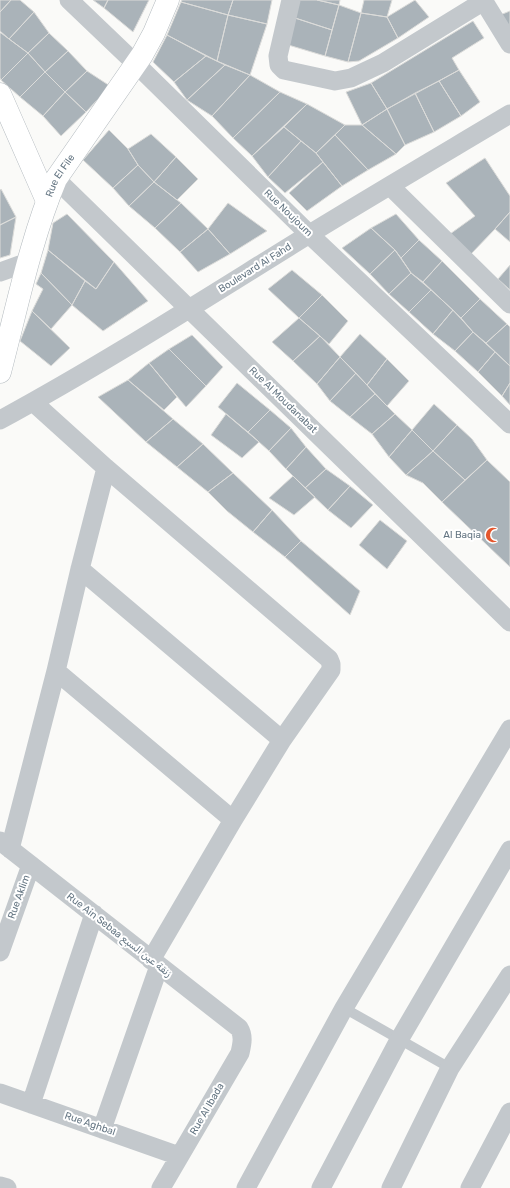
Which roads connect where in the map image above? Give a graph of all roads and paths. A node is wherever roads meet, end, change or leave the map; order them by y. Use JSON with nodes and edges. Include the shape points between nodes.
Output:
{"nodes":[{"id":1,"x":69,"y":0,"type":"edge"},
{"id":2,"x":168,"y":0,"type":"edge"},
{"id":3,"x":291,"y":0,"type":"edge"},
{"id":4,"x":483,"y":1,"type":"edge"},
{"id":5,"x":510,"y":44,"type":"edge"},
{"id":6,"x":136,"y":64,"type":"junction"},
{"id":7,"x":0,"y":94,"type":"edge"},
{"id":8,"x":510,"y":114,"type":"edge"},
{"id":9,"x":56,"y":179,"type":"junction"},
{"id":10,"x":390,"y":186,"type":"junction"},
{"id":11,"x":47,"y":201,"type":"junction"},
{"id":12,"x":309,"y":234,"type":"junction"},
{"id":13,"x":28,"y":262,"type":"junction"},
{"id":14,"x":0,"y":272,"type":"edge"},
{"id":15,"x":510,"y":304,"type":"edge"},
{"id":16,"x":190,"y":308,"type":"junction"},
{"id":17,"x":0,"y":372,"type":"edge"},
{"id":18,"x":33,"y":402,"type":"junction"},
{"id":19,"x":0,"y":420,"type":"edge"},
{"id":20,"x":510,"y":424,"type":"edge"},
{"id":21,"x":106,"y":468,"type":"junction"},
{"id":22,"x":80,"y":569,"type":"junction"},
{"id":23,"x":510,"y":622,"type":"edge"},
{"id":24,"x":56,"y":671,"type":"junction"},
{"id":25,"x":510,"y":729,"type":"edge"},
{"id":26,"x":282,"y":740,"type":"junction"},
{"id":27,"x":233,"y":820,"type":"junction"},
{"id":28,"x":5,"y":845,"type":"edge"},
{"id":29,"x":510,"y":850,"type":"edge"},
{"id":30,"x":31,"y":865,"type":"junction"},
{"id":31,"x":94,"y":914,"type":"junction"},
{"id":32,"x":4,"y":926,"type":"edge"},
{"id":33,"x":0,"y":952,"type":"edge"},
{"id":34,"x":155,"y":963,"type":"junction"},
{"id":35,"x":510,"y":975,"type":"edge"},
{"id":36,"x":344,"y":1008,"type":"junction"},
{"id":37,"x":239,"y":1028,"type":"joint"},
{"id":38,"x":398,"y":1040,"type":"junction"},
{"id":39,"x":450,"y":1068,"type":"junction"},
{"id":40,"x":0,"y":1093,"type":"edge"},
{"id":41,"x":31,"y":1104,"type":"junction"},
{"id":42,"x":510,"y":1112,"type":"edge"},
{"id":43,"x":102,"y":1129,"type":"junction"},
{"id":44,"x":179,"y":1156,"type":"junction"},
{"id":45,"x":0,"y":1186,"type":"edge"},
{"id":46,"x":7,"y":1188,"type":"edge"},
{"id":47,"x":162,"y":1188,"type":"edge"},
{"id":48,"x":246,"y":1188,"type":"edge"},
{"id":49,"x":321,"y":1188,"type":"edge"},
{"id":50,"x":391,"y":1188,"type":"edge"},
{"id":51,"x":470,"y":1188,"type":"edge"}],
"edges":[{"from":1,"to":6,"type":"street","name":"Rue Noujoum"},
{"from":2,"to":6,"type":"street","name":"Rue El File","via":[[149,44]]},
{"from":3,"to":4,"type":"street","via":[[278,56],[279,65],[284,70],[335,81],[351,78],[383,64]]},
{"from":4,"to":5,"type":"street"},
{"from":6,"to":9,"type":"street","name":"Rue El File"},
{"from":6,"to":12,"type":"street","name":"Rue Noujoum"},
{"from":7,"to":11,"type":"street"},
{"from":8,"to":10,"type":"street","name":"Boulevard Al Fahd"},
{"from":9,"to":11,"type":"street","name":"Rue El File"},
{"from":9,"to":16,"type":"street","name":"Rue Al Moudanabat"},
{"from":10,"to":12,"type":"street","name":"Boulevard Al Fahd"},
{"from":10,"to":15,"type":"street"},
{"from":11,"to":13,"type":"street","name":"Rue El File"},
{"from":12,"to":16,"type":"street","name":"Boulevard Al Fahd"},
{"from":12,"to":20,"type":"street","name":"Rue Noujoum"},
{"from":13,"to":14,"type":"street"},
{"from":13,"to":17,"type":"street","name":"Rue El File"},
{"from":16,"to":18,"type":"street","name":"Boulevard Al Fahd"},
{"from":16,"to":23,"type":"street","name":"Rue Al Moudanabat"},
{"from":18,"to":19,"type":"street","name":"Boulevard Al Fahd"},
{"from":18,"to":21,"type":"street"},
{"from":21,"to":22,"type":"street"},
{"from":21,"to":26,"type":"street","via":[[329,659],[331,670]]},
{"from":22,"to":24,"type":"street"},
{"from":22,"to":26,"type":"street"},
{"from":24,"to":27,"type":"street"},
{"from":24,"to":28,"type":"street"},
{"from":25,"to":36,"type":"street"},
{"from":26,"to":27,"type":"street"},
{"from":27,"to":34,"type":"street"},
{"from":28,"to":30,"type":"street","name":"Rue Ain Sebaa زنقة عين السبع"},
{"from":29,"to":38,"type":"street"},
{"from":30,"to":31,"type":"street","name":"Rue Ain Sebaa زنقة عين السبع"},
{"from":30,"to":32,"type":"street","name":"Rue Aklim"},
{"from":31,"to":34,"type":"street","name":"Rue Ain Sebaa زنقة عين السبع"},
{"from":31,"to":41,"type":"street"},
{"from":32,"to":33,"type":"street","name":"Rue Aklim"},
{"from":34,"to":37,"type":"street","name":"Rue Ain Sebaa زنقة عين السبع"},
{"from":34,"to":43,"type":"street"},
{"from":35,"to":39,"type":"street"},
{"from":36,"to":38,"type":"lane"},
{"from":36,"to":48,"type":"street"},
{"from":37,"to":44,"type":"street","name":"Rue Al Ibada","via":[[242,1032],[240,1053]]},
{"from":38,"to":39,"type":"lane"},
{"from":38,"to":49,"type":"street"},
{"from":39,"to":50,"type":"street"},
{"from":40,"to":41,"type":"street","name":"Rue Aghbal"},
{"from":41,"to":43,"type":"street","name":"Rue Aghbal"},
{"from":42,"to":51,"type":"street"},
{"from":43,"to":44,"type":"street","name":"Rue Aghbal"},
{"from":44,"to":47,"type":"street","name":"Rue Al Ibada"},
{"from":45,"to":46,"type":"street"}]}
